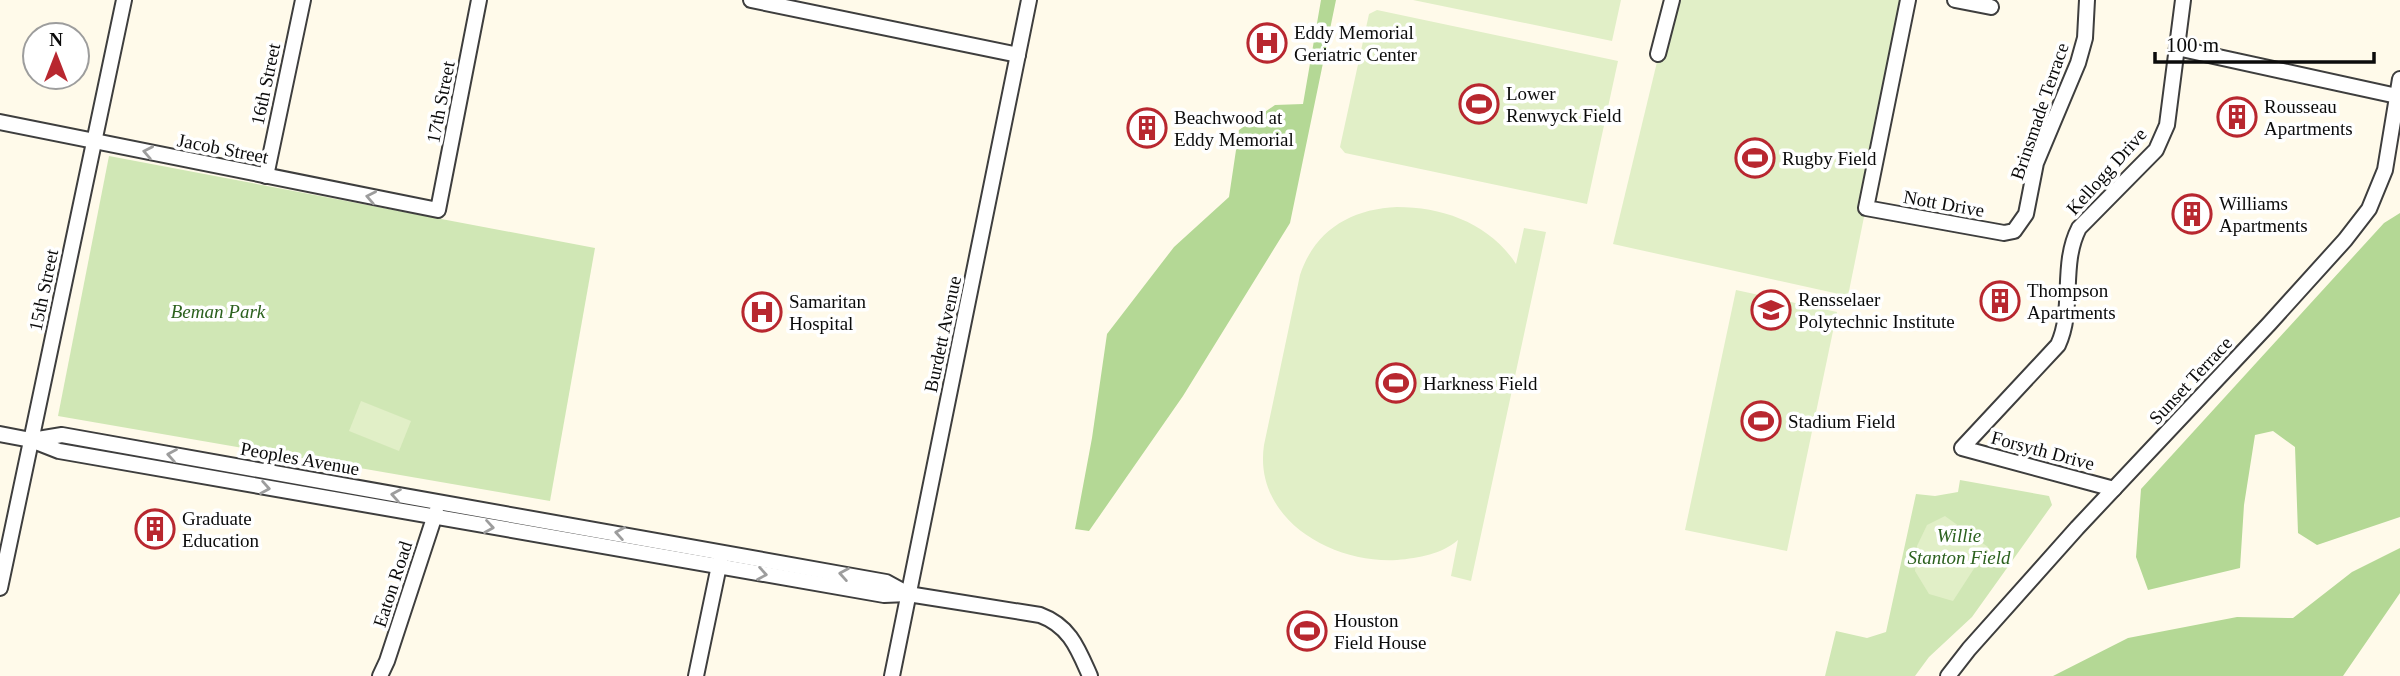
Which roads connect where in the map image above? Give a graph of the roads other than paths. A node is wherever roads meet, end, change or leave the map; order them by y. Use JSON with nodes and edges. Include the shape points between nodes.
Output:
{"nodes":[{"id":1,"x":124,"y":0,"type":"edge"},
{"id":2,"x":303,"y":0,"type":"edge"},
{"id":3,"x":479,"y":0,"type":"edge"},
{"id":4,"x":751,"y":0,"type":"edge"},
{"id":5,"x":1030,"y":0,"type":"edge"},
{"id":6,"x":1672,"y":0,"type":"edge"},
{"id":7,"x":1908,"y":0,"type":"edge"},
{"id":8,"x":1955,"y":0,"type":"edge"},
{"id":9,"x":2087,"y":0,"type":"edge"},
{"id":10,"x":2182,"y":0,"type":"edge"},
{"id":11,"x":1991,"y":7,"type":"dead end"},
{"id":12,"x":2176,"y":48,"type":"junction"},
{"id":13,"x":1658,"y":54,"type":"dead end"},
{"id":14,"x":1018,"y":55,"type":"junction"},
{"id":15,"x":2400,"y":79,"type":"edge"},
{"id":16,"x":2397,"y":96,"type":"junction"},
{"id":17,"x":0,"y":122,"type":"edge"},
{"id":18,"x":94,"y":141,"type":"junction"},
{"id":19,"x":266,"y":176,"type":"junction"},
{"id":20,"x":438,"y":210,"type":"joint"},
{"id":21,"x":2014,"y":231,"type":"joint"},
{"id":22,"x":0,"y":434,"type":"edge"},
{"id":23,"x":31,"y":440,"type":"junction"},
{"id":24,"x":1962,"y":448,"type":"joint"},
{"id":25,"x":2114,"y":489,"type":"junction"},
{"id":26,"x":439,"y":503,"type":"junction"},
{"id":27,"x":434,"y":518,"type":"junction"},
{"id":28,"x":563,"y":523,"type":"junction"},
{"id":29,"x":560,"y":538,"type":"junction"},
{"id":30,"x":721,"y":559,"type":"junction"},
{"id":31,"x":0,"y":588,"type":"edge"},
{"id":32,"x":908,"y":594,"type":"junction"},
{"id":33,"x":380,"y":676,"type":"edge"},
{"id":34,"x":696,"y":676,"type":"edge"},
{"id":35,"x":891,"y":676,"type":"edge"},
{"id":36,"x":1090,"y":676,"type":"edge"},
{"id":37,"x":1948,"y":676,"type":"edge"}],
"edges":[{"from":1,"to":18,"type":"street","name":"15th Street"},
{"from":2,"to":19,"type":"street","name":"16th Street"},
{"from":3,"to":20,"type":"street","name":"17th Street"},
{"from":4,"to":14,"type":"street"},
{"from":5,"to":14,"type":"street","name":"Burdett Avenue"},
{"from":6,"to":13,"type":"street"},
{"from":7,"to":21,"type":"street","name":"Nott Drive","via":[[1866,208],[2004,233]]},
{"from":8,"to":11,"type":"street"},
{"from":9,"to":21,"type":"street","name":"Brinsmade Terrace","via":[[2078,63],[2036,163],[2025,214]]},
{"from":10,"to":12,"type":"street","name":"Kellogg Drive"},
{"from":12,"to":16,"type":"street"},
{"from":12,"to":24,"type":"street","name":"Kellogg Drive","via":[[2163,138],[2079,228],[2072,242],[2065,325],[2058,345]]},
{"from":14,"to":32,"type":"street","name":"Burdett Avenue"},
{"from":15,"to":16,"type":"street","name":"Sunset Terrace"},
{"from":16,"to":25,"type":"street","name":"Sunset Terrace","via":[[2385,170],[2369,209]]},
{"from":17,"to":18,"type":"street","name":"Jacob Street"},
{"from":19,"to":18,"type":"street","name":"Jacob Street","one_way":true},
{"from":18,"to":23,"type":"street","name":"15th Street"},
{"from":20,"to":19,"type":"street","name":"Jacob Street","one_way":true},
{"from":22,"to":23,"type":"street","name":"Peoples Avenue"},
{"from":26,"to":23,"type":"street","name":"Peoples Avenue","one_way":true,"via":[[62,435]]},
{"from":23,"to":27,"type":"street","name":"Peoples Avenue","one_way":true,"via":[[59,451]]},
{"from":23,"to":31,"type":"street","name":"15th Street"},
{"from":24,"to":25,"type":"street","name":"Forsyth Drive"},
{"from":25,"to":37,"type":"street","name":"Sunset Terrace"},
{"from":26,"to":27,"type":"street","name":"Eaton Road"},
{"from":26,"to":28,"type":"street","name":"Peoples Avenue"},
{"from":27,"to":29,"type":"street","name":"Peoples Avenue","one_way":true},
{"from":27,"to":33,"type":"street","name":"Eaton Road"},
{"from":28,"to":29,"type":"street"},
{"from":30,"to":28,"type":"street","name":"Peoples Avenue","one_way":true},
{"from":29,"to":30,"type":"street","name":"Peoples Avenue"},
{"from":30,"to":32,"type":"street","name":"Peoples Avenue","via":[[886,582]]},
{"from":30,"to":34,"type":"street"},
{"from":32,"to":35,"type":"street","name":"Burdett Avenue"},
{"from":32,"to":36,"type":"street","name":"Peoples Avenue","via":[[1053,620],[1072,638]]}]}
